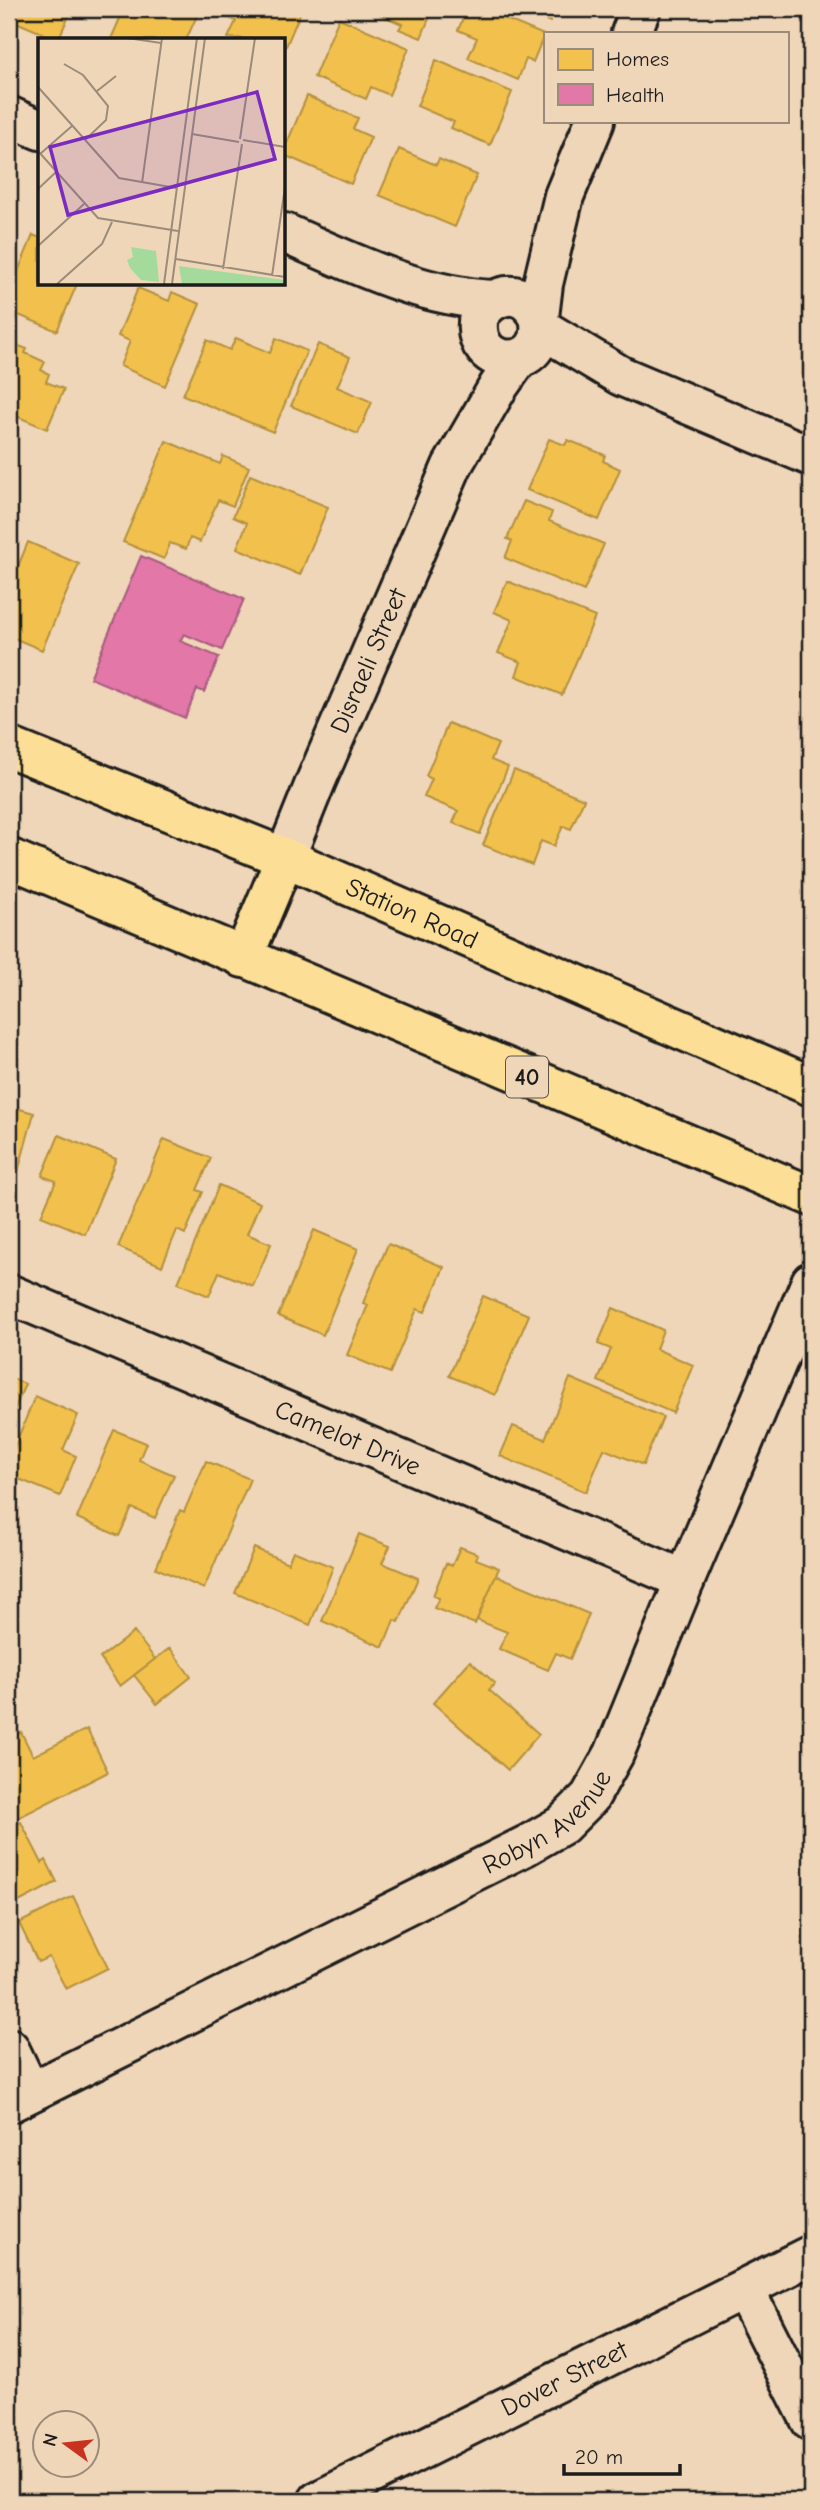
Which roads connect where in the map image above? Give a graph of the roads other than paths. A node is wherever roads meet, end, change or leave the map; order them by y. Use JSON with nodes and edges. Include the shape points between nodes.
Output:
{"nodes":[{"id":1,"x":641,"y":9,"type":"edge"},
{"id":2,"x":631,"y":32,"type":"edge"},
{"id":3,"x":9,"y":116,"type":"edge"},
{"id":4,"x":595,"y":122,"type":"edge"},
{"id":5,"x":38,"y":129,"type":"edge"},
{"id":6,"x":564,"y":196,"type":"junction"},
{"id":7,"x":285,"y":233,"type":"edge"},
{"id":8,"x":395,"y":281,"type":"junction"},
{"id":9,"x":499,"y":298,"type":"junction"},
{"id":10,"x":531,"y":340,"type":"junction"},
{"id":11,"x":480,"y":341,"type":"junction"},
{"id":12,"x":811,"y":456,"type":"edge"},
{"id":13,"x":452,"y":466,"type":"junction"},
{"id":14,"x":9,"y":747,"type":"edge"},
{"id":15,"x":9,"y":858,"type":"edge"},
{"id":16,"x":285,"y":858,"type":"junction"},
{"id":17,"x":243,"y":958,"type":"junction"},
{"id":18,"x":811,"y":1086,"type":"edge"},
{"id":19,"x":811,"y":1196,"type":"edge"},
{"id":20,"x":811,"y":1282,"type":"edge"},
{"id":21,"x":9,"y":1294,"type":"edge"},
{"id":22,"x":685,"y":1580,"type":"junction"},
{"id":23,"x":9,"y":2048,"type":"edge"},
{"id":24,"x":19,"y":2097,"type":"edge"},
{"id":25,"x":811,"y":2255,"type":"edge"},
{"id":26,"x":744,"y":2289,"type":"junction"},
{"id":27,"x":811,"y":2421,"type":"edge"},
{"id":28,"x":318,"y":2501,"type":"edge"}],
"edges":[{"from":1,"to":2,"type":"street"},
{"from":3,"to":5,"type":"street"},
{"from":4,"to":6,"type":"street","name":"Disraeli Street"},
{"from":6,"to":9,"type":"street","name":"Disraeli Street"},
{"from":6,"to":10,"type":"street","name":"Disraeli Street"},
{"from":7,"to":8,"type":"street"},
{"from":8,"to":9,"type":"street","via":[[466,298]]},
{"from":8,"to":11,"type":"street"},
{"from":9,"to":10,"type":"street","via":[[515,296],[534,307]]},
{"from":9,"to":11,"type":"street","via":[[479,315]]},
{"from":10,"to":11,"type":"street","via":[[497,358]]},
{"from":10,"to":12,"type":"street","via":[[549,358],[621,376]]},
{"from":10,"to":13,"type":"street","name":"Disraeli Street"},
{"from":11,"to":13,"type":"street","name":"Disraeli Street","via":[[472,398]]},
{"from":13,"to":16,"type":"street","name":"Disraeli Street"},
{"from":14,"to":16,"type":"main road","name":"Station Road"},
{"from":15,"to":17,"type":"main road","number":"40"},
{"from":16,"to":17,"type":"main road"},
{"from":16,"to":18,"type":"main road","name":"Station Road"},
{"from":17,"to":19,"type":"main road","number":"40"},
{"from":20,"to":22,"type":"street","name":"Robyn Avenue"},
{"from":21,"to":22,"type":"street","name":"Camelot Drive"},
{"from":22,"to":24,"type":"street","name":"Robyn Avenue","via":[[614,1754],[590,1797],[562,1825]]},
{"from":23,"to":24,"type":"street"},
{"from":25,"to":26,"type":"street","name":"Dover Street"},
{"from":26,"to":27,"type":"street"},
{"from":26,"to":28,"type":"street","name":"Dover Street"}]}
